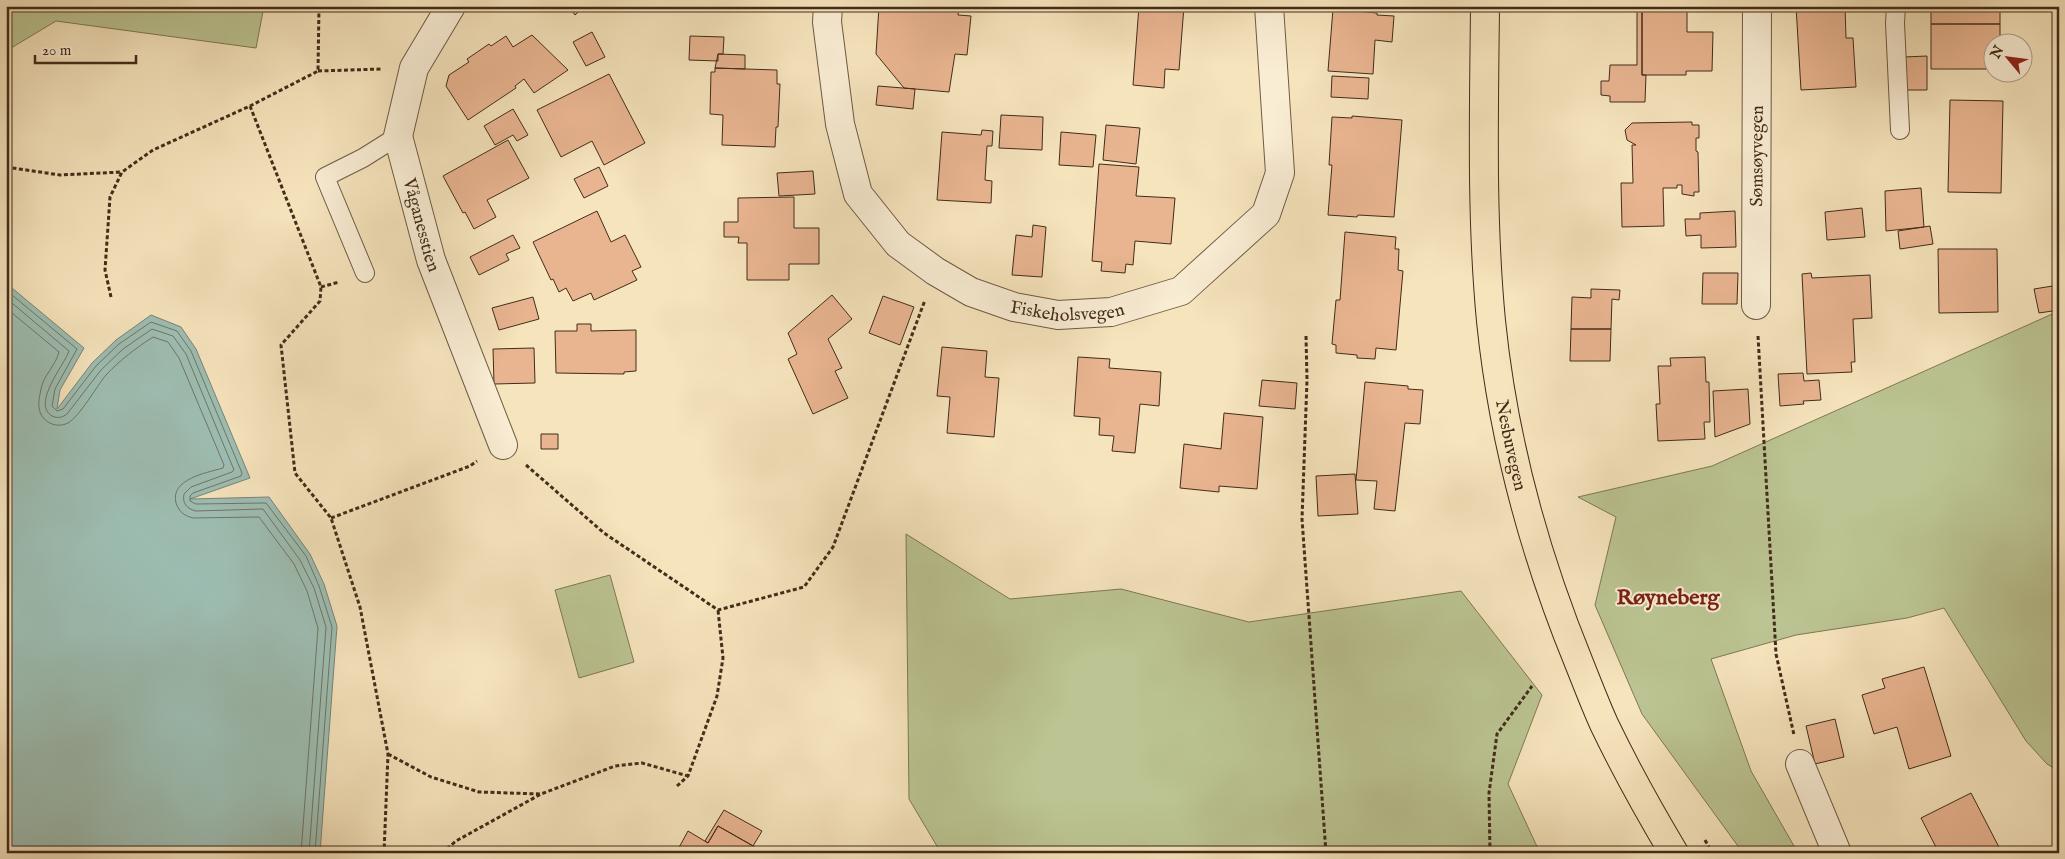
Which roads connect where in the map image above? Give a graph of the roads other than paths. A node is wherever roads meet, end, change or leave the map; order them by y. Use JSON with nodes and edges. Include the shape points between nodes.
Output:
{"nodes":[{"id":1,"x":451,"y":6,"type":"edge"},
{"id":2,"x":828,"y":6,"type":"edge"},
{"id":3,"x":1269,"y":6,"type":"edge"},
{"id":4,"x":1484,"y":6,"type":"edge"},
{"id":5,"x":1757,"y":6,"type":"edge"},
{"id":6,"x":1896,"y":6,"type":"edge"},
{"id":7,"x":1900,"y":130,"type":"dead end"},
{"id":8,"x":398,"y":136,"type":"junction"},
{"id":9,"x":365,"y":273,"type":"dead end"},
{"id":10,"x":1756,"y":305,"type":"road end"},
{"id":11,"x":503,"y":444,"type":"road end"},
{"id":12,"x":1800,"y":764,"type":"road end"},
{"id":13,"x":1674,"y":853,"type":"edge"},
{"id":14,"x":1836,"y":853,"type":"edge"}],
"edges":[{"from":1,"to":8,"type":"street","name":"Våganesstien","via":[[414,68]]},
{"from":2,"to":3,"type":"street","name":"Fiskeholsvegen","via":[[827,22],[840,124],[858,194],[898,244],[935,271],[970,292],[1014,307],[1058,315],[1111,312],[1181,291],[1266,214],[1280,173]]},
{"from":4,"to":13,"type":"main road","name":"Nesbuvegen","via":[[1486,262],[1491,322],[1510,441],[1549,587],[1575,654],[1603,722]]},
{"from":5,"to":10,"type":"street","name":"Sømsøyvegen"},
{"from":6,"to":7,"type":"lane"},
{"from":8,"to":9,"type":"lane","via":[[325,177]]},
{"from":8,"to":11,"type":"street","name":"Våganesstien","via":[[431,260]]},
{"from":12,"to":14,"type":"street"}]}
